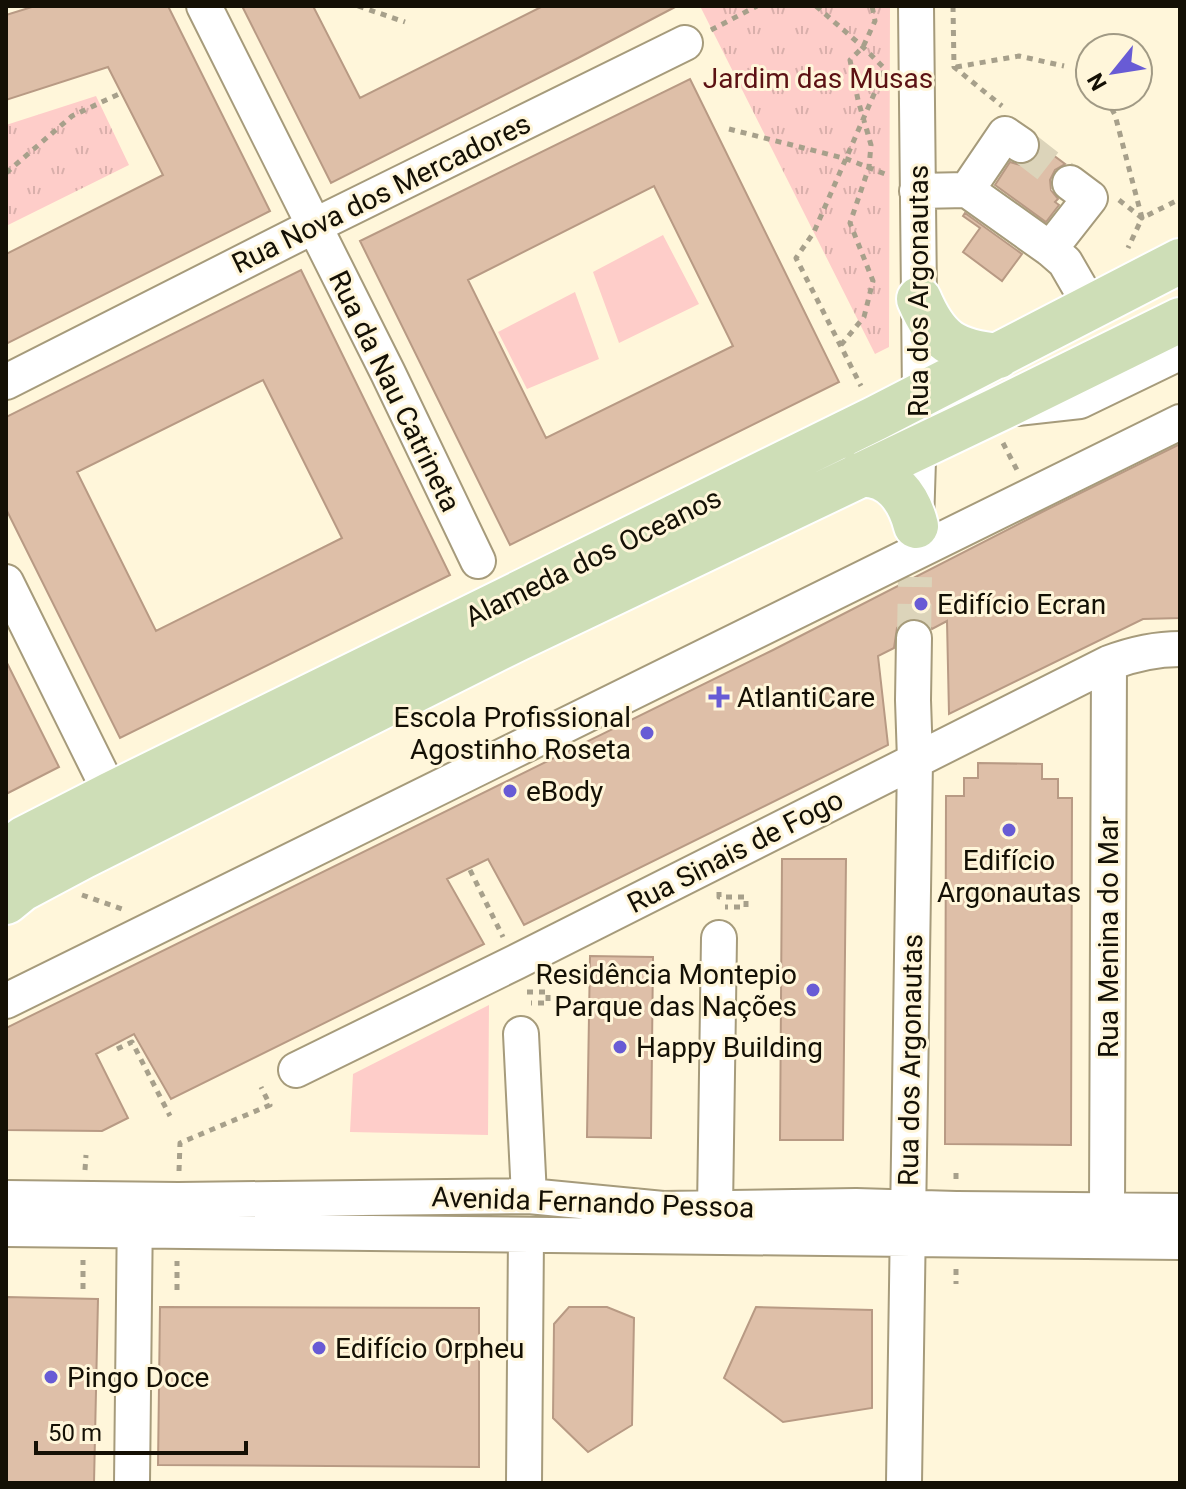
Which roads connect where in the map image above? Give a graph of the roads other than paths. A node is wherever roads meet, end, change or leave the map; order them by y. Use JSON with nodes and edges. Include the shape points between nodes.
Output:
{"nodes":[{"id":1,"x":204,"y":6,"type":"edge"},
{"id":2,"x":916,"y":6,"type":"edge"},
{"id":3,"x":685,"y":43,"type":"road end"},
{"id":4,"x":1013,"y":139,"type":"dead end"},
{"id":5,"x":905,"y":184,"type":"junction"},
{"id":6,"x":967,"y":190,"type":"junction"},
{"id":7,"x":1080,"y":190,"type":"dead end"},
{"id":8,"x":314,"y":226,"type":"junction"},
{"id":9,"x":1050,"y":249,"type":"junction"},
{"id":10,"x":1176,"y":262,"type":"edge"},
{"id":11,"x":919,"y":299,"type":"junction"},
{"id":12,"x":1091,"y":307,"type":"junction"},
{"id":13,"x":1180,"y":320,"type":"edge"},
{"id":14,"x":1180,"y":348,"type":"edge"},
{"id":15,"x":998,"y":356,"type":"junction"},
{"id":16,"x":6,"y":382,"type":"edge"},
{"id":17,"x":920,"y":396,"type":"junction"},
{"id":18,"x":997,"y":421,"type":"junction"},
{"id":19,"x":1180,"y":422,"type":"edge"},
{"id":20,"x":918,"y":447,"type":"junction"},
{"id":21,"x":859,"y":475,"type":"junction"},
{"id":22,"x":915,"y":552,"type":"junction"},
{"id":23,"x":478,"y":561,"type":"dead end"},
{"id":24,"x":6,"y":582,"type":"edge"},
{"id":25,"x":914,"y":638,"type":"tunnel mouth"},
{"id":26,"x":1180,"y":649,"type":"edge"},
{"id":27,"x":1109,"y":663,"type":"junction"},
{"id":28,"x":915,"y":760,"type":"junction"},
{"id":29,"x":111,"y":794,"type":"junction"},
{"id":30,"x":6,"y":852,"type":"edge"},
{"id":31,"x":6,"y":902,"type":"edge"},
{"id":32,"x":719,"y":938,"type":"road end"},
{"id":33,"x":6,"y":1001,"type":"edge"},
{"id":34,"x":522,"y":1018,"type":"road end"},
{"id":35,"x":296,"y":1070,"type":"dead end"},
{"id":36,"x":529,"y":1196,"type":"junction"},
{"id":37,"x":6,"y":1198,"type":"edge"},
{"id":38,"x":908,"y":1206,"type":"junction"},
{"id":39,"x":715,"y":1209,"type":"junction"},
{"id":40,"x":1107,"y":1211,"type":"junction"},
{"id":41,"x":1180,"y":1211,"type":"edge"},
{"id":42,"x":134,"y":1215,"type":"junction"},
{"id":43,"x":6,"y":1229,"type":"edge"},
{"id":44,"x":526,"y":1235,"type":"junction"},
{"id":45,"x":907,"y":1239,"type":"junction"},
{"id":46,"x":1180,"y":1242,"type":"edge"},
{"id":47,"x":132,"y":1483,"type":"edge"},
{"id":48,"x":524,"y":1483,"type":"edge"},
{"id":49,"x":904,"y":1483,"type":"edge"}],
"edges":[{"from":1,"to":8,"type":"street","name":"Rua da Nau Catrineta"},
{"from":2,"to":5,"type":"street","name":"Rua dos Argonautas"},
{"from":3,"to":8,"type":"street","name":"Rua Nova dos Mercadores"},
{"from":4,"to":6,"type":"street"},
{"from":5,"to":6,"type":"street"},
{"from":5,"to":11,"type":"street","name":"Rua dos Argonautas"},
{"from":6,"to":9,"type":"street"},
{"from":7,"to":9,"type":"street"},
{"from":8,"to":16,"type":"street","name":"Rua Nova dos Mercadores"},
{"from":8,"to":23,"type":"street","name":"Rua da Nau Catrineta"},
{"from":9,"to":12,"type":"street","via":[[1065,262]]},
{"from":10,"to":12,"type":"main road","name":"Alameda dos Oceanos"},
{"from":11,"to":15,"type":"main road","via":[[944,338],[961,350]]},
{"from":11,"to":17,"type":"street","name":"Rua dos Argonautas"},
{"from":12,"to":15,"type":"main road","name":"Alameda dos Oceanos"},
{"from":13,"to":18,"type":"main road","name":"Alameda dos Oceanos"},
{"from":14,"to":18,"type":"street","via":[[1080,401]]},
{"from":15,"to":17,"type":"main road","name":"Alameda dos Oceanos"},
{"from":17,"to":20,"type":"street","name":"Rua dos Argonautas"},
{"from":17,"to":29,"type":"main road","name":"Alameda dos Oceanos"},
{"from":18,"to":20,"type":"main road","name":"Alameda dos Oceanos"},
{"from":19,"to":22,"type":"street"},
{"from":20,"to":21,"type":"main road","name":"Alameda dos Oceanos"},
{"from":20,"to":22,"type":"street","name":"Rua dos Argonautas"},
{"from":21,"to":22,"type":"main road","via":[[878,476],[907,501]]},
{"from":21,"to":31,"type":"main road","name":"Alameda dos Oceanos","via":[[151,822]]},
{"from":22,"to":33,"type":"street"},
{"from":24,"to":29,"type":"street"},
{"from":25,"to":28,"type":"street","name":"Rua dos Argonautas"},
{"from":26,"to":27,"type":"street","name":"Rua Sinais de Fogo"},
{"from":27,"to":28,"type":"street","name":"Rua Sinais de Fogo"},
{"from":27,"to":40,"type":"street","name":"Rua Menina do Mar"},
{"from":28,"to":35,"type":"street","name":"Rua Sinais de Fogo"},
{"from":28,"to":38,"type":"street","name":"Rua dos Argonautas"},
{"from":29,"to":30,"type":"main road","name":"Alameda dos Oceanos"},
{"from":32,"to":39,"type":"street"},
{"from":34,"to":36,"type":"street"},
{"from":36,"to":39,"type":"street","name":"Avenida Fernando Pessoa"},
{"from":36,"to":42,"type":"street","name":"Avenida Fernando Pessoa","via":[[178,1200]]},
{"from":37,"to":42,"type":"street","name":"Avenida Fernando Pessoa"},
{"from":38,"to":39,"type":"street","name":"Avenida Fernando Pessoa"},
{"from":38,"to":40,"type":"street","name":"Avenida Fernando Pessoa"},
{"from":38,"to":45,"type":"street","name":"Rua dos Argonautas"},
{"from":40,"to":41,"type":"street","name":"Avenida Fernando Pessoa"},
{"from":42,"to":43,"type":"street","name":"Avenida Fernando Pessoa"},
{"from":42,"to":44,"type":"street","name":"Avenida Fernando Pessoa"},
{"from":42,"to":47,"type":"street"},
{"from":44,"to":45,"type":"street","name":"Avenida Fernando Pessoa"},
{"from":44,"to":48,"type":"street"},
{"from":45,"to":46,"type":"street","name":"Avenida Fernando Pessoa"},
{"from":45,"to":49,"type":"street","name":"Rua dos Argonautas"}]}
